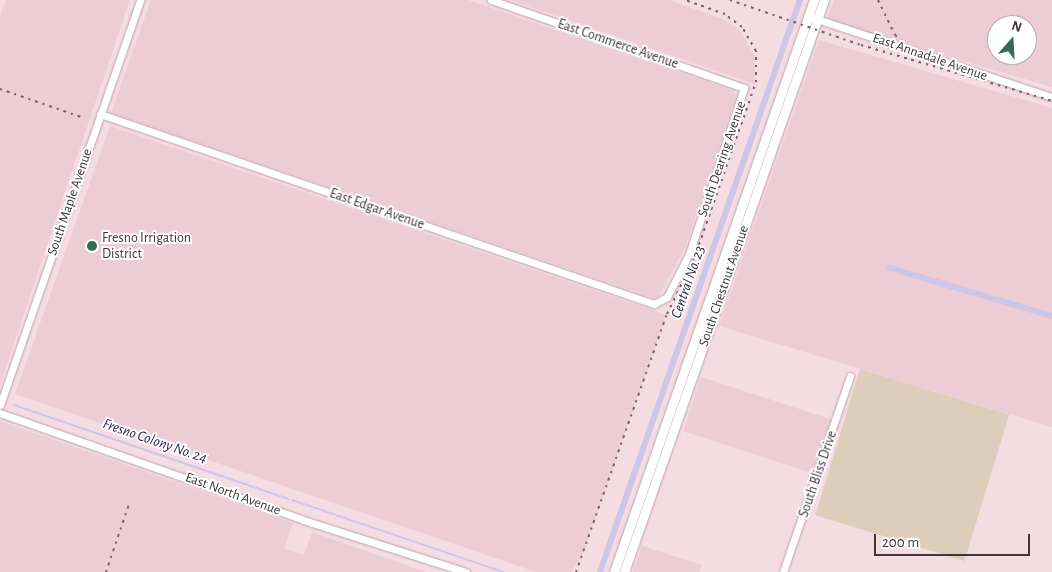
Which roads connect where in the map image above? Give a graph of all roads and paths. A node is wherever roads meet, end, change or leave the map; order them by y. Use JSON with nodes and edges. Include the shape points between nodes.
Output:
{"nodes":[{"id":1,"x":140,"y":0,"type":"edge"},
{"id":2,"x":491,"y":0,"type":"edge"},
{"id":3,"x":814,"y":0,"type":"edge"},
{"id":4,"x":824,"y":0,"type":"edge"},
{"id":5,"x":813,"y":17,"type":"junction"},
{"id":6,"x":744,"y":88,"type":"joint"},
{"id":7,"x":1052,"y":97,"type":"edge"},
{"id":8,"x":100,"y":114,"type":"junction"},
{"id":9,"x":654,"y":304,"type":"joint"},
{"id":10,"x":706,"y":323,"type":"junction"},
{"id":11,"x":850,"y":376,"type":"dead end"},
{"id":12,"x":0,"y":405,"type":"edge"},
{"id":13,"x":0,"y":413,"type":"edge"},
{"id":14,"x":466,"y":572,"type":"edge"},
{"id":15,"x":614,"y":572,"type":"edge"},
{"id":16,"x":624,"y":572,"type":"edge"},
{"id":17,"x":783,"y":572,"type":"edge"}],
"edges":[{"from":1,"to":8,"type":"street","name":"South Maple Avenue"},
{"from":2,"to":6,"type":"street","name":"East Commerce Avenue"},
{"from":3,"to":5,"type":"main road"},
{"from":4,"to":5,"type":"main road","name":"South Chestnut Avenue"},
{"from":5,"to":7,"type":"street","name":"East Annadale Avenue"},
{"from":5,"to":10,"type":"main road","name":"South Chestnut Avenue"},
{"from":5,"to":10,"type":"main road","name":"South Chestnut Avenue","via":[[759,156]]},
{"from":6,"to":9,"type":"street","name":"South Dearing Avenue","via":[[689,254],[667,297]]},
{"from":8,"to":9,"type":"street","name":"East Edgar Avenue"},
{"from":8,"to":12,"type":"street","name":"South Maple Avenue"},
{"from":10,"to":15,"type":"main road","name":"South Chestnut Avenue"},
{"from":10,"to":16,"type":"main road","name":"South Chestnut Avenue"},
{"from":11,"to":17,"type":"street","name":"South Bliss Drive"},
{"from":13,"to":14,"type":"street","name":"East North Avenue","via":[[303,520]]}]}
